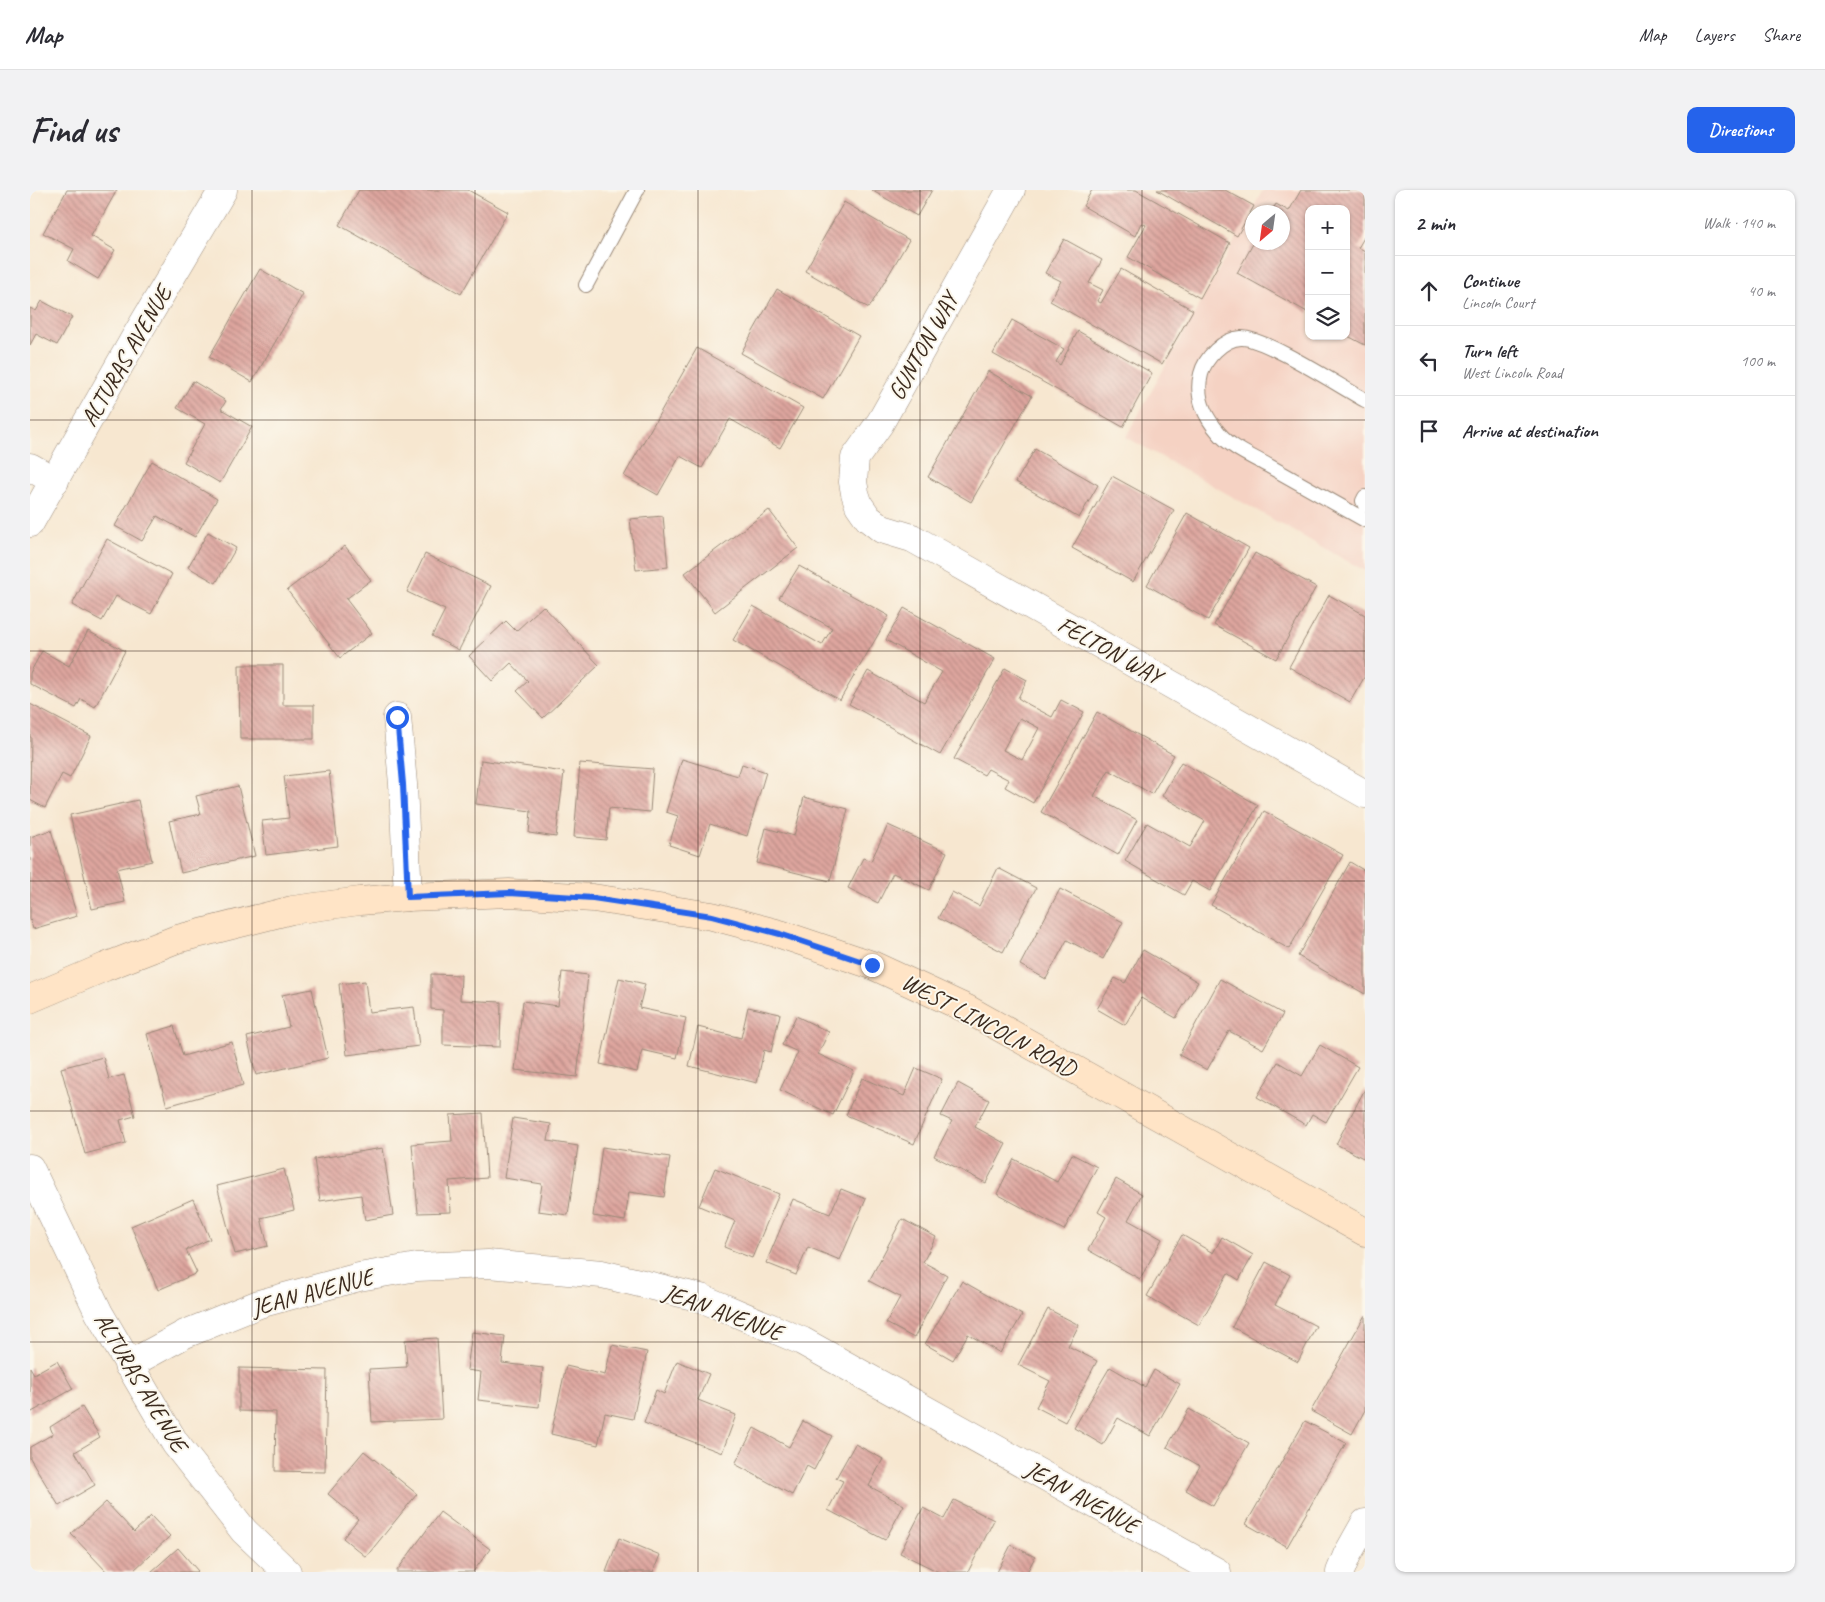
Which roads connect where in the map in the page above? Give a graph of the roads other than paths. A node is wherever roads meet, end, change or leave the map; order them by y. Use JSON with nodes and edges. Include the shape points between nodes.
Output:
{"nodes":[{"id":1,"x":223,"y":190,"type":"edge"},
{"id":2,"x":637,"y":190,"type":"edge"},
{"id":3,"x":1011,"y":190,"type":"edge"},
{"id":4,"x":586,"y":285,"type":"dead end"},
{"id":5,"x":1365,"y":400,"type":"edge"},
{"id":6,"x":30,"y":467,"type":"edge"},
{"id":7,"x":55,"y":481,"type":"junction"},
{"id":8,"x":1365,"y":497,"type":"edge"},
{"id":9,"x":860,"y":505,"type":"joint"},
{"id":10,"x":1365,"y":505,"type":"edge"},
{"id":11,"x":1365,"y":520,"type":"edge"},
{"id":12,"x":30,"y":523,"type":"edge"},
{"id":13,"x":397,"y":717,"type":"dead end"},
{"id":14,"x":1365,"y":794,"type":"edge"},
{"id":15,"x":408,"y":897,"type":"junction"},
{"id":16,"x":30,"y":999,"type":"edge"},
{"id":17,"x":30,"y":1168,"type":"edge"},
{"id":18,"x":1365,"y":1232,"type":"edge"},
{"id":19,"x":128,"y":1364,"type":"junction"},
{"id":20,"x":1365,"y":1523,"type":"edge"},
{"id":21,"x":287,"y":1572,"type":"edge"},
{"id":22,"x":1217,"y":1572,"type":"edge"},
{"id":23,"x":1340,"y":1572,"type":"edge"}],
"edges":[{"from":1,"to":7,"type":"street","name":"ALTURAS AVENUE"},
{"from":2,"to":4,"type":"lane"},
{"from":3,"to":9,"type":"street","name":"GUNTON WAY","via":[[880,423],[855,458],[853,482]]},
{"from":5,"to":11,"type":"lane","via":[[1264,343],[1241,338],[1226,342],[1211,355],[1201,374],[1199,396],[1206,417],[1220,435]]},
{"from":6,"to":7,"type":"street"},
{"from":7,"to":12,"type":"street","name":"ALTURAS AVENUE"},
{"from":8,"to":10,"type":"lane"},
{"from":9,"to":14,"type":"street","name":"FELTON WAY","via":[[868,518],[882,529],[912,538]]},
{"from":13,"to":15,"type":"street"},
{"from":15,"to":16,"type":"street","name":"WEST LINCOLN ROAD","via":[[292,910],[177,939]]},
{"from":15,"to":18,"type":"street","name":"WEST LINCOLN ROAD","via":[[509,893],[593,898],[712,916],[780,934],[872,965],[967,1009]]},
{"from":17,"to":19,"type":"street","name":"ALTURAS AVENUE","via":[[99,1313]]},
{"from":19,"to":21,"type":"street","name":"ALTURAS AVENUE","via":[[175,1443],[244,1531]]},
{"from":19,"to":22,"type":"street","name":"JEAN AVENUE","via":[[185,1334],[259,1304],[359,1277],[417,1267],[488,1264],[602,1274],[701,1298],[802,1341]]},
{"from":20,"to":23,"type":"street"}]}
